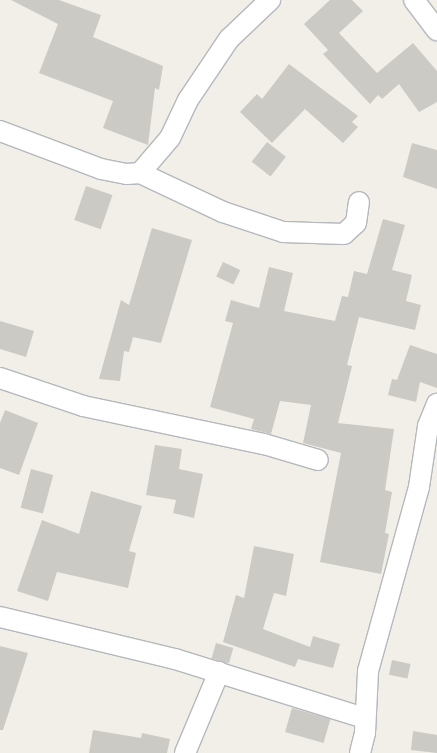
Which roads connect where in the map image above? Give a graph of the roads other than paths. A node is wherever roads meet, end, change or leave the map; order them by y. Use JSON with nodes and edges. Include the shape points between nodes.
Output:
{"nodes":[{"id":1,"x":270,"y":0,"type":"edge"},
{"id":2,"x":414,"y":0,"type":"edge"},
{"id":3,"x":437,"y":30,"type":"edge"},
{"id":4,"x":0,"y":131,"type":"edge"},
{"id":5,"x":140,"y":173,"type":"junction"},
{"id":6,"x":359,"y":202,"type":"dead end"},
{"id":7,"x":0,"y":378,"type":"edge"},
{"id":8,"x":436,"y":409,"type":"edge"},
{"id":9,"x":318,"y":460,"type":"dead end"},
{"id":10,"x":0,"y":616,"type":"edge"},
{"id":11,"x":219,"y":672,"type":"junction"},
{"id":12,"x":365,"y":718,"type":"junction"},
{"id":13,"x":185,"y":753,"type":"edge"},
{"id":14,"x":360,"y":753,"type":"edge"}],
"edges":[{"from":1,"to":5,"type":"street","via":[[229,39],[188,100],[170,138]]},
{"from":2,"to":3,"type":"street"},
{"from":4,"to":5,"type":"street","via":[[101,169]]},
{"from":5,"to":6,"type":"street","via":[[223,212],[283,232],[344,234],[356,223]]},
{"from":7,"to":9,"type":"street","via":[[83,406],[264,444]]},
{"from":8,"to":12,"type":"street","via":[[428,426],[418,487],[368,670]]},
{"from":10,"to":11,"type":"street"},
{"from":11,"to":12,"type":"street"},
{"from":11,"to":13,"type":"street"},
{"from":12,"to":14,"type":"street"}]}
